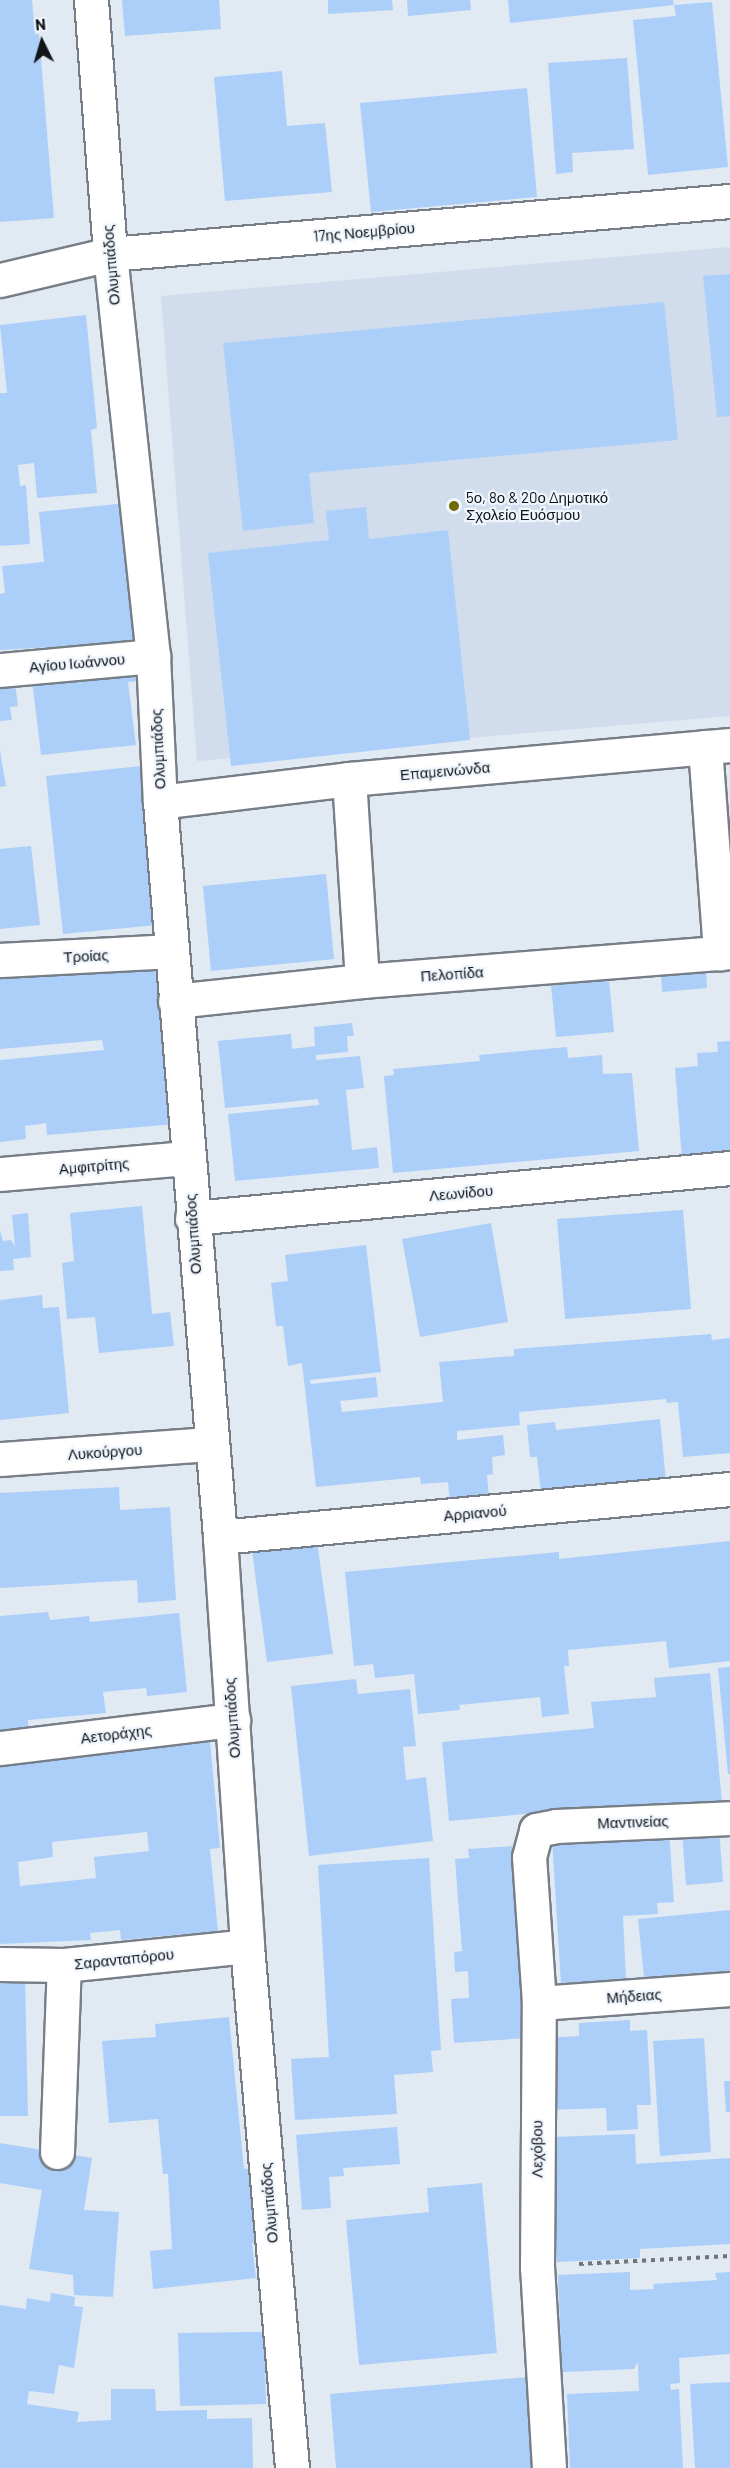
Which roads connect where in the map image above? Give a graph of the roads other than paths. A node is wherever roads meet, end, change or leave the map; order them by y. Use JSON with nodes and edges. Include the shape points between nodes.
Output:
{"nodes":[{"id":1,"x":91,"y":0,"type":"edge"},
{"id":2,"x":730,"y":201,"type":"edge"},
{"id":3,"x":110,"y":254,"type":"junction"},
{"id":4,"x":0,"y":279,"type":"edge"},
{"id":5,"x":153,"y":656,"type":"junction"},
{"id":6,"x":0,"y":670,"type":"edge"},
{"id":7,"x":717,"y":746,"type":"edge"},
{"id":8,"x":349,"y":779,"type":"junction"},
{"id":9,"x":160,"y":802,"type":"junction"},
{"id":10,"x":171,"y":951,"type":"junction"},
{"id":11,"x":725,"y":953,"type":"edge"},
{"id":12,"x":0,"y":960,"type":"edge"},
{"id":13,"x":362,"y":981,"type":"junction"},
{"id":14,"x":175,"y":1002,"type":"junction"},
{"id":15,"x":187,"y":1158,"type":"junction"},
{"id":16,"x":730,"y":1168,"type":"edge"},
{"id":17,"x":0,"y":1174,"type":"edge"},
{"id":18,"x":192,"y":1218,"type":"junction"},
{"id":19,"x":210,"y":1444,"type":"junction"},
{"id":20,"x":0,"y":1459,"type":"edge"},
{"id":21,"x":730,"y":1489,"type":"edge"},
{"id":22,"x":220,"y":1537,"type":"junction"},
{"id":23,"x":233,"y":1720,"type":"junction"},
{"id":24,"x":0,"y":1748,"type":"edge"},
{"id":25,"x":730,"y":1818,"type":"edge"},
{"id":26,"x":536,"y":1830,"type":"joint"},
{"id":27,"x":247,"y":1946,"type":"junction"},
{"id":28,"x":0,"y":1964,"type":"edge"},
{"id":29,"x":64,"y":1965,"type":"junction"},
{"id":30,"x":730,"y":1989,"type":"edge"},
{"id":31,"x":538,"y":2003,"type":"junction"},
{"id":32,"x":57,"y":2152,"type":"dead end"},
{"id":33,"x":292,"y":2468,"type":"edge"},
{"id":34,"x":549,"y":2468,"type":"edge"}],
"edges":[{"from":1,"to":3,"type":"street","name":"Ολυμπιάδος"},
{"from":2,"to":3,"type":"street","name":"17ης Νοεμβρίου"},
{"from":3,"to":4,"type":"street","name":"17ης Νοεμβρίου"},
{"from":3,"to":5,"type":"street","name":"Ολυμπιάδος"},
{"from":5,"to":6,"type":"street","name":"Αγίου Ιωάννου"},
{"from":5,"to":9,"type":"street","name":"Ολυμπιάδος"},
{"from":7,"to":8,"type":"street","name":"Επαμεινώνδα"},
{"from":7,"to":11,"type":"street"},
{"from":8,"to":9,"type":"street","name":"Επαμεινώνδα"},
{"from":8,"to":13,"type":"street"},
{"from":9,"to":10,"type":"street","name":"Ολυμπιάδος"},
{"from":10,"to":12,"type":"street","name":"Τροίας"},
{"from":10,"to":14,"type":"street","name":"Ολυμπιάδος"},
{"from":11,"to":13,"type":"street","name":"Πελοπίδα"},
{"from":13,"to":14,"type":"street","name":"Πελοπίδα"},
{"from":14,"to":15,"type":"street","name":"Ολυμπιάδος"},
{"from":15,"to":17,"type":"street","name":"Αμφιτρίτης"},
{"from":15,"to":18,"type":"street","name":"Ολυμπιάδος"},
{"from":16,"to":18,"type":"street","name":"Λεωνίδου"},
{"from":18,"to":19,"type":"street","name":"Ολυμπιάδος"},
{"from":19,"to":20,"type":"street","name":"Λυκούργου"},
{"from":19,"to":22,"type":"street","name":"Ολυμπιάδος"},
{"from":21,"to":22,"type":"street","name":"Αρριανού"},
{"from":22,"to":23,"type":"street","name":"Ολυμπιάδος"},
{"from":23,"to":24,"type":"street","name":"Αετοράχης"},
{"from":23,"to":27,"type":"street","name":"Ολυμπιάδος"},
{"from":25,"to":26,"type":"street","name":"Μαντινείας"},
{"from":26,"to":31,"type":"street","name":"Λεχόβου","via":[[529,1857]]},
{"from":27,"to":29,"type":"street","name":"Σαρανταπόρου"},
{"from":27,"to":33,"type":"street","name":"Ολυμπιάδος"},
{"from":28,"to":29,"type":"street","name":"Σαρανταπόρου"},
{"from":29,"to":32,"type":"street"},
{"from":30,"to":31,"type":"street","name":"Μήδειας"},
{"from":31,"to":34,"type":"street","name":"Λεχόβου","via":[[537,2267]]}]}
